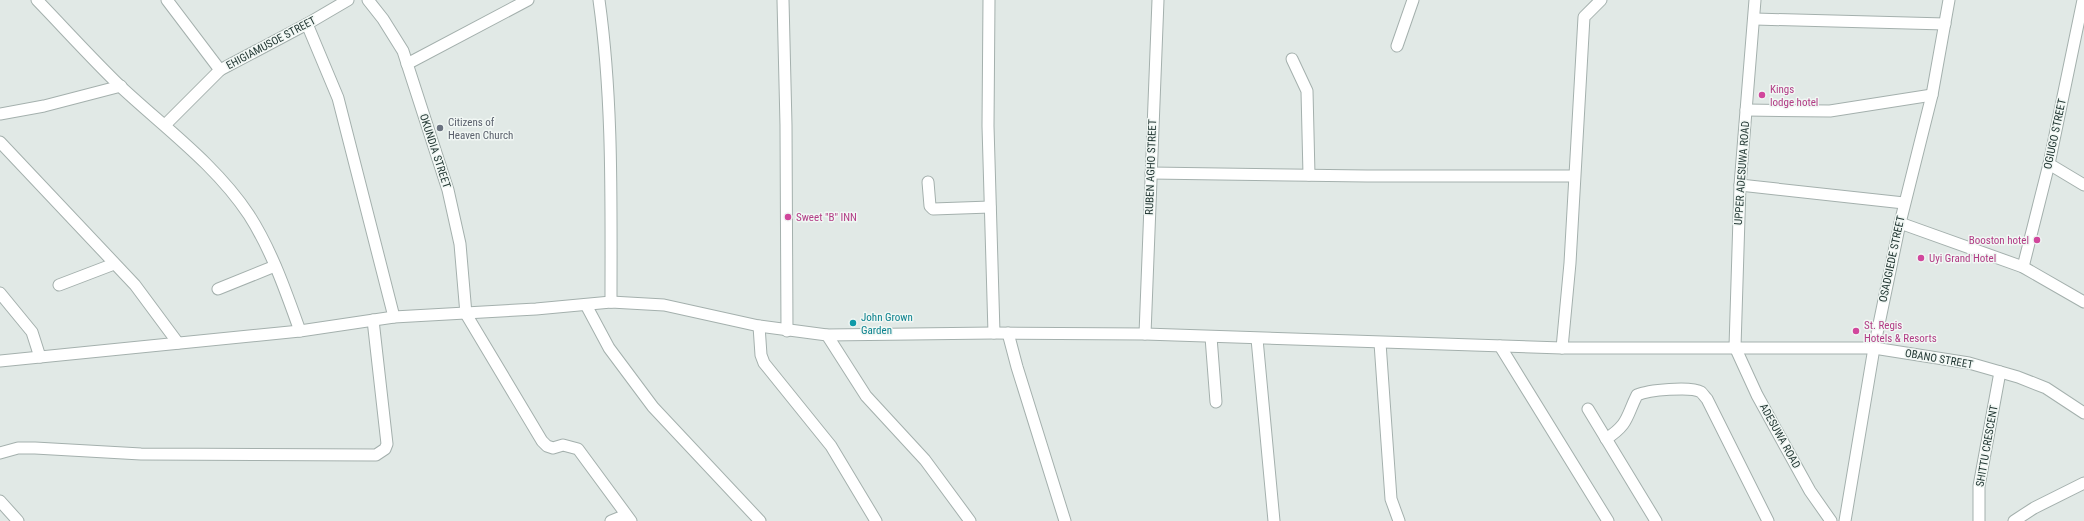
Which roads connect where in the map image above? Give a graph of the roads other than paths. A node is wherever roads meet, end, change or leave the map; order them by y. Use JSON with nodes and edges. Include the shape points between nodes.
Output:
{"nodes":[{"id":1,"x":37,"y":0,"type":"edge"},
{"id":2,"x":167,"y":0,"type":"edge"},
{"id":3,"x":348,"y":0,"type":"edge"},
{"id":4,"x":368,"y":0,"type":"edge"},
{"id":5,"x":528,"y":0,"type":"edge"},
{"id":6,"x":599,"y":0,"type":"edge"},
{"id":7,"x":783,"y":0,"type":"edge"},
{"id":8,"x":989,"y":0,"type":"edge"},
{"id":9,"x":1158,"y":0,"type":"edge"},
{"id":10,"x":1413,"y":0,"type":"edge"},
{"id":11,"x":1600,"y":0,"type":"edge"},
{"id":12,"x":1755,"y":0,"type":"edge"},
{"id":13,"x":1950,"y":0,"type":"edge"},
{"id":14,"x":2083,"y":0,"type":"edge"},
{"id":15,"x":1755,"y":19,"type":"junction"},
{"id":16,"x":307,"y":24,"type":"junction"},
{"id":17,"x":1946,"y":24,"type":"junction"},
{"id":18,"x":1397,"y":46,"type":"dead end"},
{"id":19,"x":1292,"y":59,"type":"dead end"},
{"id":20,"x":407,"y":64,"type":"junction"},
{"id":21,"x":220,"y":70,"type":"junction"},
{"id":22,"x":121,"y":86,"type":"junction"},
{"id":23,"x":1932,"y":95,"type":"junction"},
{"id":24,"x":1746,"y":110,"type":"junction"},
{"id":25,"x":0,"y":114,"type":"edge"},
{"id":26,"x":165,"y":125,"type":"junction"},
{"id":27,"x":0,"y":142,"type":"edge"},
{"id":28,"x":2049,"y":164,"type":"junction"},
{"id":29,"x":1151,"y":173,"type":"junction"},
{"id":30,"x":1309,"y":175,"type":"junction"},
{"id":31,"x":1574,"y":176,"type":"junction"},
{"id":32,"x":928,"y":182,"type":"dead end"},
{"id":33,"x":2084,"y":185,"type":"edge"},
{"id":34,"x":1740,"y":186,"type":"junction"},
{"id":35,"x":1904,"y":203,"type":"junction"},
{"id":36,"x":990,"y":207,"type":"junction"},
{"id":37,"x":1900,"y":223,"type":"junction"},
{"id":38,"x":114,"y":264,"type":"junction"},
{"id":39,"x":275,"y":266,"type":"junction"},
{"id":40,"x":2023,"y":267,"type":"junction"},
{"id":41,"x":59,"y":285,"type":"dead end"},
{"id":42,"x":218,"y":289,"type":"dead end"},
{"id":43,"x":0,"y":293,"type":"edge"},
{"id":44,"x":610,"y":302,"type":"junction"},
{"id":45,"x":2084,"y":302,"type":"edge"},
{"id":46,"x":586,"y":305,"type":"junction"},
{"id":47,"x":466,"y":314,"type":"junction"},
{"id":48,"x":394,"y":317,"type":"junction"},
{"id":49,"x":373,"y":320,"type":"junction"},
{"id":50,"x":759,"y":326,"type":"junction"},
{"id":51,"x":787,"y":330,"type":"junction"},
{"id":52,"x":300,"y":331,"type":"junction"},
{"id":53,"x":994,"y":333,"type":"junction"},
{"id":54,"x":1008,"y":333,"type":"junction"},
{"id":55,"x":1145,"y":334,"type":"junction"},
{"id":56,"x":828,"y":335,"type":"junction"},
{"id":57,"x":1211,"y":336,"type":"junction"},
{"id":58,"x":1257,"y":339,"type":"junction"},
{"id":59,"x":178,"y":343,"type":"junction"},
{"id":60,"x":1380,"y":343,"type":"junction"},
{"id":61,"x":1500,"y":346,"type":"junction"},
{"id":62,"x":1735,"y":347,"type":"junction"},
{"id":63,"x":1562,"y":348,"type":"junction"},
{"id":64,"x":1874,"y":348,"type":"junction"},
{"id":65,"x":40,"y":357,"type":"junction"},
{"id":66,"x":0,"y":361,"type":"edge"},
{"id":67,"x":2000,"y":372,"type":"junction"},
{"id":68,"x":1216,"y":402,"type":"dead end"},
{"id":69,"x":1588,"y":409,"type":"dead end"},
{"id":70,"x":2084,"y":414,"type":"edge"},
{"id":71,"x":1606,"y":439,"type":"junction"},
{"id":72,"x":0,"y":453,"type":"edge"},
{"id":73,"x":2082,"y":487,"type":"edge"},
{"id":74,"x":0,"y":502,"type":"edge"},
{"id":75,"x":629,"y":518,"type":"edge"},
{"id":76,"x":18,"y":521,"type":"edge"},
{"id":77,"x":611,"y":521,"type":"edge"},
{"id":78,"x":760,"y":521,"type":"edge"},
{"id":79,"x":876,"y":521,"type":"edge"},
{"id":80,"x":970,"y":521,"type":"edge"},
{"id":81,"x":1065,"y":521,"type":"edge"},
{"id":82,"x":1274,"y":521,"type":"edge"},
{"id":83,"x":1399,"y":521,"type":"edge"},
{"id":84,"x":1608,"y":521,"type":"edge"},
{"id":85,"x":1656,"y":521,"type":"edge"},
{"id":86,"x":1768,"y":521,"type":"edge"},
{"id":87,"x":1831,"y":521,"type":"edge"},
{"id":88,"x":1845,"y":521,"type":"edge"},
{"id":89,"x":1979,"y":521,"type":"edge"},
{"id":90,"x":2014,"y":521,"type":"edge"}],
"edges":[{"from":1,"to":22,"type":"street"},
{"from":2,"to":21,"type":"street"},
{"from":3,"to":16,"type":"street","name":"EHIGIAMUSOE STREET"},
{"from":4,"to":20,"type":"street","name":"OKUNDIA STREET","via":[[403,51]]},
{"from":5,"to":20,"type":"street"},
{"from":6,"to":44,"type":"street","via":[[604,35],[611,141]]},
{"from":7,"to":51,"type":"street"},
{"from":8,"to":36,"type":"street"},
{"from":9,"to":29,"type":"street","name":"RUBEN AGHO STREET"},
{"from":10,"to":18,"type":"street"},
{"from":11,"to":31,"type":"street","via":[[1584,17]]},
{"from":12,"to":15,"type":"street","name":"UPPER ADESUWA ROAD"},
{"from":13,"to":17,"type":"street","name":"OSADGIEDE STREET"},
{"from":14,"to":28,"type":"street","name":"OGIUGO STREET"},
{"from":15,"to":17,"type":"street"},
{"from":15,"to":24,"type":"street","name":"UPPER ADESUWA ROAD"},
{"from":16,"to":21,"type":"street","name":"EHIGIAMUSOE STREET"},
{"from":16,"to":48,"type":"street","via":[[338,98]]},
{"from":17,"to":23,"type":"street","name":"OSADGIEDE STREET"},
{"from":19,"to":30,"type":"street","via":[[1307,91]]},
{"from":20,"to":47,"type":"street","name":"OKUNDIA STREET","via":[[448,190],[460,244]]},
{"from":21,"to":26,"type":"street","name":"EHIGIAMUSOE STREET"},
{"from":22,"to":25,"type":"street","via":[[44,106]]},
{"from":22,"to":26,"type":"street"},
{"from":23,"to":24,"type":"street","via":[[1830,111]]},
{"from":23,"to":35,"type":"street","name":"OSADGIEDE STREET"},
{"from":24,"to":34,"type":"street","name":"UPPER ADESUWA ROAD"},
{"from":26,"to":39,"type":"street","via":[[236,198],[249,216]]},
{"from":27,"to":38,"type":"street"},
{"from":28,"to":33,"type":"street"},
{"from":28,"to":40,"type":"street","name":"OGIUGO STREET"},
{"from":29,"to":30,"type":"street"},
{"from":29,"to":55,"type":"street","name":"RUBEN AGHO STREET"},
{"from":30,"to":31,"type":"street"},
{"from":31,"to":63,"type":"street","via":[[1570,263]]},
{"from":32,"to":36,"type":"street","via":[[930,206],[933,209]]},
{"from":34,"to":35,"type":"street"},
{"from":34,"to":62,"type":"street","name":"UPPER ADESUWA ROAD"},
{"from":35,"to":37,"type":"street","name":"OSADGIEDE STREET"},
{"from":36,"to":53,"type":"street"},
{"from":37,"to":40,"type":"street"},
{"from":37,"to":64,"type":"street","name":"OSADGIEDE STREET"},
{"from":38,"to":41,"type":"street"},
{"from":38,"to":59,"type":"street","via":[[135,285]]},
{"from":39,"to":42,"type":"street"},
{"from":39,"to":52,"type":"street"},
{"from":40,"to":45,"type":"street"},
{"from":43,"to":65,"type":"street","via":[[32,332]]},
{"from":44,"to":46,"type":"street","name":"OBANO STREET"},
{"from":44,"to":50,"type":"street","name":"OBANO STREET","via":[[664,305]]},
{"from":46,"to":47,"type":"street","name":"OBANO STREET"},
{"from":46,"to":78,"type":"street","via":[[609,348],[653,407]]},
{"from":47,"to":48,"type":"street","name":"OBANO STREET"},
{"from":47,"to":75,"type":"street","via":[[542,441],[553,448],[563,445],[578,450]]},
{"from":48,"to":49,"type":"street","name":"OBANO STREET"},
{"from":49,"to":52,"type":"street","name":"OBANO STREET"},
{"from":49,"to":72,"type":"street","via":[[387,444],[385,450],[376,455],[142,454],[35,448],[18,448]]},
{"from":50,"to":51,"type":"street","name":"OBANO STREET"},
{"from":50,"to":79,"type":"street","via":[[760,349],[764,363],[831,446]]},
{"from":51,"to":56,"type":"street","name":"OBANO STREET"},
{"from":52,"to":59,"type":"street","name":"OBANO STREET"},
{"from":53,"to":54,"type":"street","name":"OBANO STREET"},
{"from":53,"to":56,"type":"street","name":"OBANO STREET"},
{"from":54,"to":55,"type":"street","name":"OBANO STREET"},
{"from":54,"to":81,"type":"street"},
{"from":55,"to":57,"type":"street","name":"OBANO STREET"},
{"from":56,"to":80,"type":"street","via":[[866,396],[925,460]]},
{"from":57,"to":58,"type":"street","name":"OBANO STREET"},
{"from":57,"to":68,"type":"street"},
{"from":58,"to":60,"type":"street","name":"OBANO STREET"},
{"from":58,"to":82,"type":"street"},
{"from":59,"to":65,"type":"street","name":"OBANO STREET"},
{"from":60,"to":61,"type":"street","name":"OBANO STREET"},
{"from":60,"to":83,"type":"street","via":[[1391,499]]},
{"from":61,"to":63,"type":"street","name":"OBANO STREET"},
{"from":61,"to":84,"type":"street"},
{"from":62,"to":63,"type":"street","name":"OBANO STREET"},
{"from":62,"to":64,"type":"street","name":"OBANO STREET"},
{"from":62,"to":87,"type":"street","name":"ADESUWA ROAD","via":[[1780,438],[1810,491]]},
{"from":64,"to":67,"type":"street","name":"OBANO STREET","via":[[1969,363]]},
{"from":64,"to":88,"type":"street","name":"OSADGIEDE STREET"},
{"from":65,"to":66,"type":"street","name":"OBANO STREET"},
{"from":67,"to":70,"type":"street","name":"OBANO STREET","via":[[2046,388]]},
{"from":67,"to":89,"type":"street","name":"SHITTU CRESCENT","via":[[1979,486]]},
{"from":69,"to":71,"type":"street"},
{"from":71,"to":85,"type":"street"},
{"from":71,"to":86,"type":"street","via":[[1625,423],[1637,394],[1645,391],[1691,389],[1701,392],[1707,399]]},
{"from":73,"to":90,"type":"street","via":[[2034,508]]},
{"from":74,"to":76,"type":"street"},
{"from":75,"to":77,"type":"street"}]}
